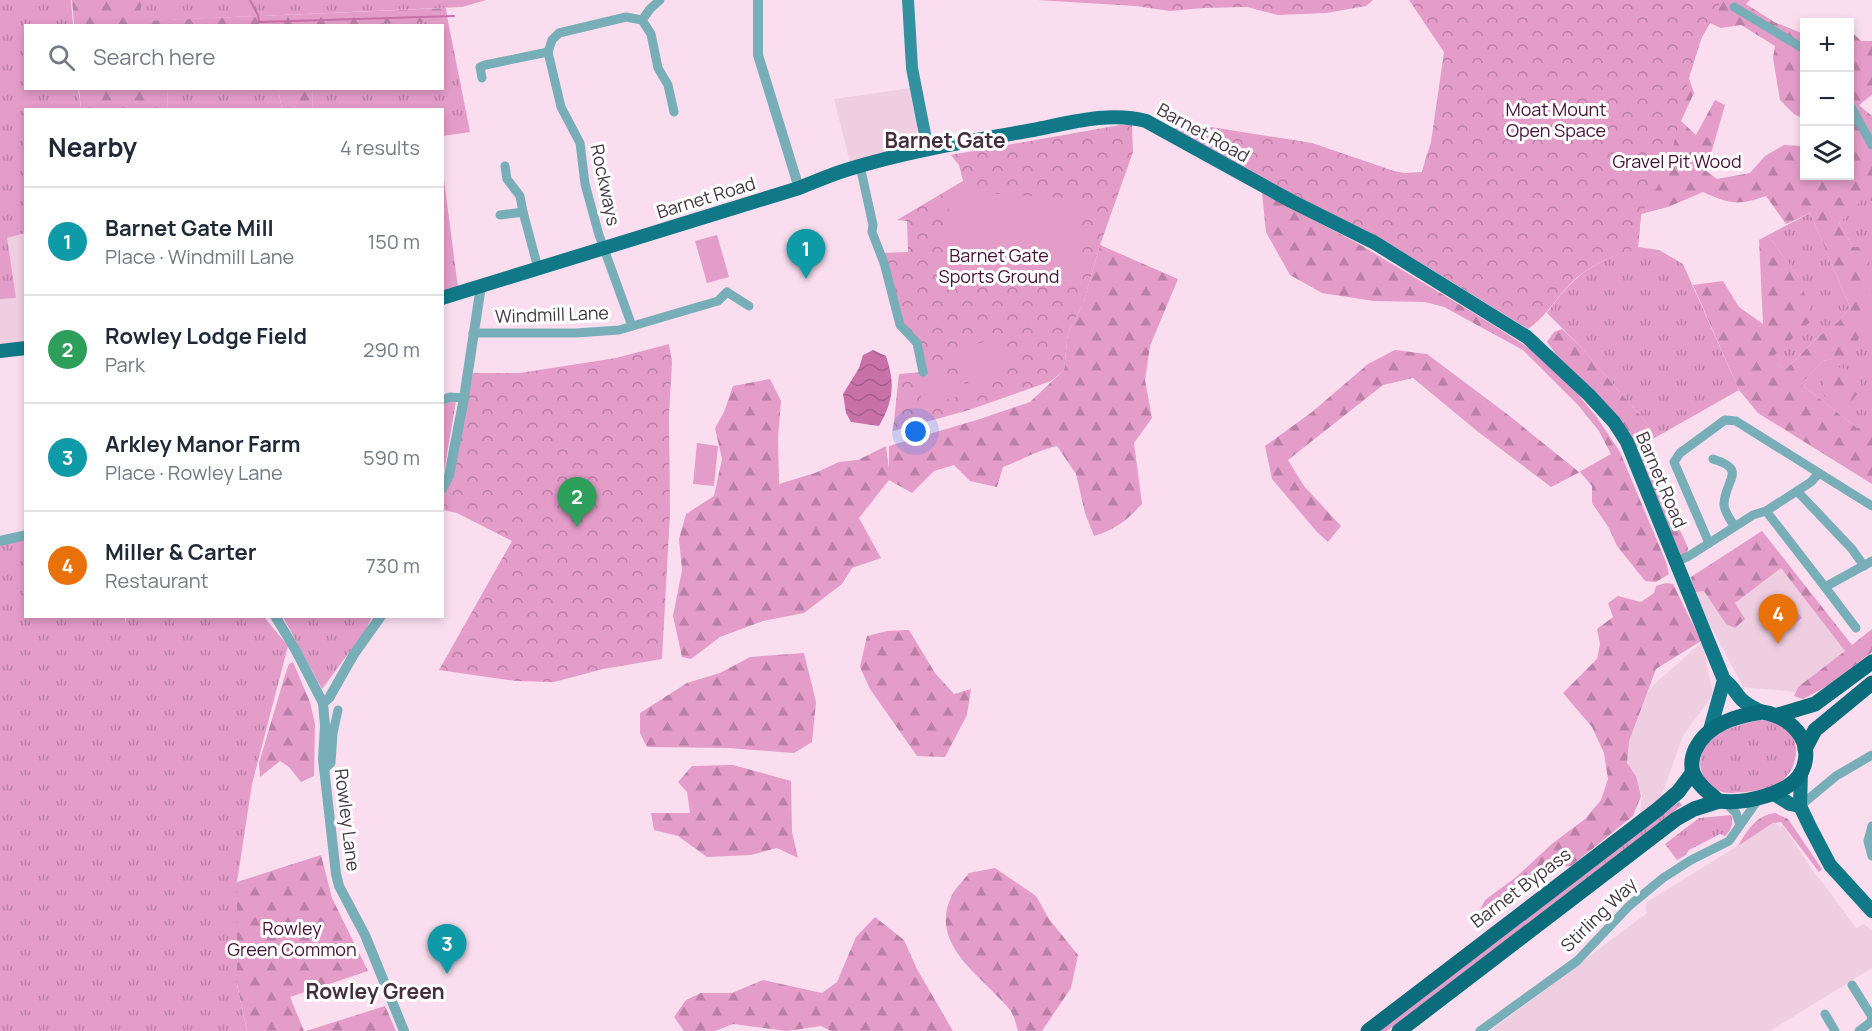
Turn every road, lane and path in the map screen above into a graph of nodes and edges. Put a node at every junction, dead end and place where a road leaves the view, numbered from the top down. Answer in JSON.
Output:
{"nodes":[{"id":1,"x":660,"y":0,"type":"edge"},
{"id":2,"x":758,"y":0,"type":"edge"},
{"id":3,"x":908,"y":0,"type":"edge"},
{"id":4,"x":1734,"y":7,"type":"dead end"},
{"id":5,"x":642,"y":20,"type":"junction"},
{"id":6,"x":1800,"y":47,"type":"edge"},
{"id":7,"x":548,"y":52,"type":"junction"},
{"id":8,"x":482,"y":78,"type":"dead end"},
{"id":9,"x":671,"y":99,"type":"junction"},
{"id":10,"x":660,"y":102,"type":"dead end"},
{"id":11,"x":674,"y":112,"type":"dead end"},
{"id":12,"x":1854,"y":112,"type":"edge"},
{"id":13,"x":1872,"y":145,"type":"edge"},
{"id":14,"x":928,"y":150,"type":"junction"},
{"id":15,"x":505,"y":166,"type":"dead end"},
{"id":16,"x":861,"y":166,"type":"junction"},
{"id":17,"x":799,"y":188,"type":"junction"},
{"id":18,"x":523,"y":212,"type":"junction"},
{"id":19,"x":500,"y":215,"type":"dead end"},
{"id":20,"x":604,"y":249,"type":"junction"},
{"id":21,"x":538,"y":268,"type":"junction"},
{"id":22,"x":481,"y":286,"type":"junction"},
{"id":23,"x":444,"y":297,"type":"edge"},
{"id":24,"x":749,"y":306,"type":"dead end"},
{"id":25,"x":632,"y":326,"type":"junction"},
{"id":26,"x":473,"y":333,"type":"junction"},
{"id":27,"x":24,"y":348,"type":"edge"},
{"id":28,"x":0,"y":351,"type":"edge"},
{"id":29,"x":923,"y":372,"type":"dead end"},
{"id":30,"x":464,"y":398,"type":"junction"},
{"id":31,"x":444,"y":399,"type":"edge"},
{"id":32,"x":1713,"y":459,"type":"dead end"},
{"id":33,"x":1819,"y":473,"type":"junction"},
{"id":34,"x":444,"y":485,"type":"edge"},
{"id":35,"x":1797,"y":491,"type":"junction"},
{"id":36,"x":1872,"y":506,"type":"edge"},
{"id":37,"x":1766,"y":511,"type":"junction"},
{"id":38,"x":1734,"y":526,"type":"junction"},
{"id":39,"x":24,"y":535,"type":"edge"},
{"id":40,"x":0,"y":541,"type":"edge"},
{"id":41,"x":1709,"y":543,"type":"junction"},
{"id":42,"x":1675,"y":562,"type":"junction"},
{"id":43,"x":1868,"y":563,"type":"edge"},
{"id":44,"x":1825,"y":587,"type":"junction"},
{"id":45,"x":276,"y":618,"type":"edge"},
{"id":46,"x":380,"y":618,"type":"edge"},
{"id":47,"x":1856,"y":628,"type":"dead end"},
{"id":48,"x":1872,"y":662,"type":"edge"},
{"id":49,"x":1724,"y":680,"type":"junction"},
{"id":50,"x":1872,"y":684,"type":"edge"},
{"id":51,"x":323,"y":703,"type":"junction"},
{"id":52,"x":338,"y":710,"type":"dead end"},
{"id":53,"x":1762,"y":712,"type":"junction"},
{"id":54,"x":1778,"y":715,"type":"junction"},
{"id":55,"x":1710,"y":730,"type":"junction"},
{"id":56,"x":1805,"y":749,"type":"junction"},
{"id":57,"x":1872,"y":755,"type":"edge"},
{"id":58,"x":324,"y":770,"type":"junction"},
{"id":59,"x":1693,"y":772,"type":"junction"},
{"id":60,"x":1802,"y":772,"type":"junction"},
{"id":61,"x":1767,"y":795,"type":"junction"},
{"id":62,"x":1721,"y":801,"type":"junction"},
{"id":63,"x":1800,"y":806,"type":"junction"},
{"id":64,"x":1740,"y":825,"type":"junction"},
{"id":65,"x":1872,"y":826,"type":"edge"},
{"id":66,"x":1872,"y":856,"type":"edge"},
{"id":67,"x":1872,"y":911,"type":"edge"},
{"id":68,"x":1852,"y":985,"type":"dead end"},
{"id":69,"x":1825,"y":1014,"type":"dead end"},
{"id":70,"x":404,"y":1031,"type":"edge"},
{"id":71,"x":1368,"y":1031,"type":"edge"},
{"id":72,"x":1399,"y":1031,"type":"edge"},
{"id":73,"x":1480,"y":1031,"type":"edge"},
{"id":74,"x":1835,"y":1031,"type":"edge"},
{"id":75,"x":1859,"y":1031,"type":"edge"}],
"edges":[{"from":1,"to":5,"type":"street"},
{"from":2,"to":17,"type":"street"},
{"from":3,"to":14,"type":"main road"},
{"from":4,"to":6,"type":"street"},
{"from":5,"to":7,"type":"street"},
{"from":5,"to":9,"type":"street"},
{"from":7,"to":8,"type":"street"},
{"from":7,"to":20,"type":"street","name":"Rockways"},
{"from":9,"to":10,"type":"street"},
{"from":9,"to":11,"type":"street"},
{"from":12,"to":13,"type":"street"},
{"from":14,"to":16,"type":"main road","name":"Barnet Road"},
{"from":14,"to":42,"type":"main road","name":"Barnet Road"},
{"from":15,"to":18,"type":"street"},
{"from":16,"to":17,"type":"main road","name":"Barnet Road"},
{"from":16,"to":29,"type":"street"},
{"from":17,"to":20,"type":"main road","name":"Barnet Road"},
{"from":18,"to":19,"type":"street"},
{"from":18,"to":21,"type":"street"},
{"from":20,"to":21,"type":"main road","name":"Barnet Road"},
{"from":20,"to":25,"type":"street","name":"Windmill Lane"},
{"from":21,"to":22,"type":"main road","name":"Barnet Road"},
{"from":22,"to":23,"type":"main road","name":"Barnet Road"},
{"from":22,"to":26,"type":"street"},
{"from":24,"to":25,"type":"street","name":"Windmill Lane"},
{"from":25,"to":26,"type":"street","name":"Windmill Lane"},
{"from":26,"to":30,"type":"street"},
{"from":27,"to":28,"type":"main road"},
{"from":30,"to":31,"type":"street"},
{"from":30,"to":34,"type":"street"},
{"from":32,"to":38,"type":"street"},
{"from":33,"to":35,"type":"street"},
{"from":33,"to":36,"type":"street"},
{"from":33,"to":41,"type":"street"},
{"from":35,"to":37,"type":"street"},
{"from":35,"to":43,"type":"street"},
{"from":37,"to":38,"type":"street"},
{"from":37,"to":44,"type":"street"},
{"from":38,"to":41,"type":"street"},
{"from":39,"to":40,"type":"street"},
{"from":41,"to":42,"type":"street"},
{"from":42,"to":49,"type":"main road","name":"Barnet Road"},
{"from":43,"to":44,"type":"street"},
{"from":44,"to":47,"type":"street"},
{"from":45,"to":51,"type":"street"},
{"from":46,"to":51,"type":"street"},
{"from":48,"to":54,"type":"highway"},
{"from":49,"to":53,"type":"main road","name":"Barnet Road"},
{"from":49,"to":55,"type":"main road"},
{"from":50,"to":56,"type":"highway"},
{"from":51,"to":58,"type":"street","name":"Rowley Lane"},
{"from":52,"to":58,"type":"street"},
{"from":53,"to":54,"type":"highway"},
{"from":53,"to":55,"type":"highway"},
{"from":54,"to":56,"type":"highway"},
{"from":55,"to":59,"type":"highway"},
{"from":56,"to":60,"type":"highway"},
{"from":57,"to":63,"type":"street"},
{"from":58,"to":70,"type":"street","name":"Rowley Lane"},
{"from":59,"to":62,"type":"highway"},
{"from":59,"to":71,"type":"highway","name":"Barnet Bypass"},
{"from":60,"to":61,"type":"highway"},
{"from":60,"to":63,"type":"main road"},
{"from":61,"to":62,"type":"highway"},
{"from":61,"to":63,"type":"main road"},
{"from":61,"to":64,"type":"street","name":"Stirling Way"},
{"from":62,"to":64,"type":"street"},
{"from":62,"to":72,"type":"highway"},
{"from":63,"to":67,"type":"main road"},
{"from":64,"to":73,"type":"street","name":"Stirling Way"},
{"from":65,"to":66,"type":"street"},
{"from":68,"to":75,"type":"street"},
{"from":69,"to":74,"type":"street"}]}
